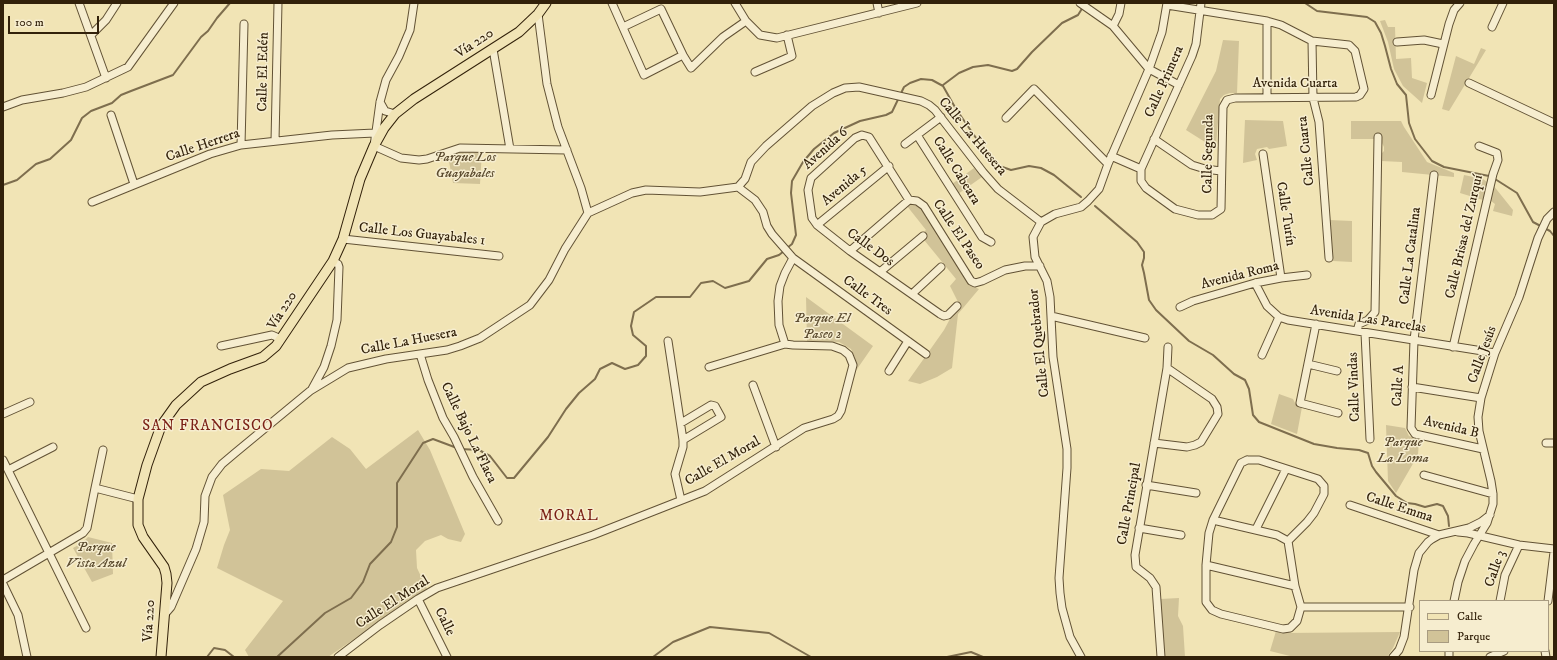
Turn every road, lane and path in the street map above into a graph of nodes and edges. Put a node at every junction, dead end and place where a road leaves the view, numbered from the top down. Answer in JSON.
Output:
{"nodes":[{"id":1,"x":79,"y":3,"type":"edge"},
{"id":2,"x":117,"y":3,"type":"edge"},
{"id":3,"x":174,"y":3,"type":"edge"},
{"id":4,"x":278,"y":3,"type":"edge"},
{"id":5,"x":414,"y":3,"type":"edge"},
{"id":6,"x":546,"y":3,"type":"edge"},
{"id":7,"x":612,"y":3,"type":"edge"},
{"id":8,"x":735,"y":3,"type":"edge"},
{"id":9,"x":877,"y":3,"type":"edge"},
{"id":10,"x":918,"y":3,"type":"edge"},
{"id":11,"x":1081,"y":3,"type":"edge"},
{"id":12,"x":1121,"y":3,"type":"edge"},
{"id":13,"x":1460,"y":3,"type":"edge"},
{"id":14,"x":1504,"y":3,"type":"edge"},
{"id":15,"x":1167,"y":4,"type":"edge"},
{"id":16,"x":1201,"y":6,"type":"edge"},
{"id":17,"x":879,"y":13,"type":"junction"},
{"id":18,"x":538,"y":14,"type":"junction"},
{"id":19,"x":746,"y":21,"type":"junction"},
{"id":20,"x":1267,"y":21,"type":"junction"},
{"id":21,"x":244,"y":24,"type":"dead end"},
{"id":22,"x":1113,"y":26,"type":"junction"},
{"id":23,"x":623,"y":27,"type":"junction"},
{"id":24,"x":1492,"y":27,"type":"dead end"},
{"id":25,"x":92,"y":34,"type":"junction"},
{"id":26,"x":787,"y":34,"type":"junction"},
{"id":27,"x":1312,"y":41,"type":"junction"},
{"id":28,"x":1397,"y":42,"type":"dead end"},
{"id":29,"x":1443,"y":44,"type":"junction"},
{"id":30,"x":493,"y":49,"type":"junction"},
{"id":31,"x":683,"y":55,"type":"junction"},
{"id":32,"x":1149,"y":69,"type":"junction"},
{"id":33,"x":755,"y":72,"type":"dead end"},
{"id":34,"x":106,"y":78,"type":"junction"},
{"id":35,"x":1469,"y":83,"type":"dead end"},
{"id":36,"x":1179,"y":84,"type":"junction"},
{"id":37,"x":1431,"y":95,"type":"dead end"},
{"id":38,"x":1267,"y":97,"type":"junction"},
{"id":39,"x":1313,"y":98,"type":"junction"},
{"id":40,"x":1227,"y":100,"type":"joint"},
{"id":41,"x":380,"y":102,"type":"junction"},
{"id":42,"x":3,"y":107,"type":"edge"},
{"id":43,"x":395,"y":114,"type":"junction"},
{"id":44,"x":111,"y":115,"type":"dead end"},
{"id":45,"x":941,"y":117,"type":"junction"},
{"id":46,"x":1006,"y":118,"type":"dead end"},
{"id":47,"x":1554,"y":123,"type":"edge"},
{"id":48,"x":375,"y":133,"type":"junction"},
{"id":49,"x":862,"y":135,"type":"joint"},
{"id":50,"x":918,"y":135,"type":"junction"},
{"id":51,"x":1378,"y":137,"type":"dead end"},
{"id":52,"x":1154,"y":139,"type":"junction"},
{"id":53,"x":275,"y":141,"type":"junction"},
{"id":54,"x":905,"y":144,"type":"dead end"},
{"id":55,"x":241,"y":145,"type":"junction"},
{"id":56,"x":374,"y":146,"type":"junction"},
{"id":57,"x":1478,"y":146,"type":"dead end"},
{"id":58,"x":510,"y":149,"type":"junction"},
{"id":59,"x":567,"y":150,"type":"junction"},
{"id":60,"x":1263,"y":154,"type":"dead end"},
{"id":61,"x":1111,"y":156,"type":"junction"},
{"id":62,"x":1108,"y":164,"type":"junction"},
{"id":63,"x":888,"y":166,"type":"junction"},
{"id":64,"x":1140,"y":169,"type":"junction"},
{"id":65,"x":1221,"y":171,"type":"junction"},
{"id":66,"x":1434,"y":175,"type":"dead end"},
{"id":67,"x":134,"y":184,"type":"junction"},
{"id":68,"x":738,"y":187,"type":"junction"},
{"id":69,"x":909,"y":200,"type":"junction"},
{"id":70,"x":92,"y":202,"type":"dead end"},
{"id":71,"x":1554,"y":212,"type":"edge"},
{"id":72,"x":588,"y":213,"type":"junction"},
{"id":73,"x":1041,"y":222,"type":"junction"},
{"id":74,"x":817,"y":225,"type":"junction"},
{"id":75,"x":923,"y":236,"type":"dead end"},
{"id":76,"x":343,"y":239,"type":"junction"},
{"id":77,"x":991,"y":242,"type":"dead end"},
{"id":78,"x":850,"y":250,"type":"junction"},
{"id":79,"x":499,"y":256,"type":"dead end"},
{"id":80,"x":793,"y":258,"type":"junction"},
{"id":81,"x":1329,"y":258,"type":"dead end"},
{"id":82,"x":333,"y":261,"type":"junction"},
{"id":83,"x":1040,"y":266,"type":"junction"},
{"id":84,"x":941,"y":267,"type":"dead end"},
{"id":85,"x":880,"y":272,"type":"junction"},
{"id":86,"x":1307,"y":275,"type":"dead end"},
{"id":87,"x":1281,"y":278,"type":"junction"},
{"id":88,"x":1255,"y":283,"type":"junction"},
{"id":89,"x":912,"y":294,"type":"junction"},
{"id":90,"x":957,"y":306,"type":"dead end"},
{"id":91,"x":1180,"y":308,"type":"dead end"},
{"id":92,"x":1052,"y":316,"type":"junction"},
{"id":93,"x":1279,"y":317,"type":"junction"},
{"id":94,"x":1316,"y":324,"type":"junction"},
{"id":95,"x":1357,"y":331,"type":"junction"},
{"id":96,"x":1365,"y":333,"type":"junction"},
{"id":97,"x":1145,"y":338,"type":"dead end"},
{"id":98,"x":281,"y":339,"type":"junction"},
{"id":99,"x":1414,"y":340,"type":"junction"},
{"id":100,"x":668,"y":341,"type":"dead end"},
{"id":101,"x":908,"y":341,"type":"junction"},
{"id":102,"x":785,"y":344,"type":"junction"},
{"id":103,"x":221,"y":346,"type":"dead end"},
{"id":104,"x":1168,"y":347,"type":"dead end"},
{"id":105,"x":1453,"y":347,"type":"junction"},
{"id":106,"x":1494,"y":353,"type":"junction"},
{"id":107,"x":420,"y":354,"type":"junction"},
{"id":108,"x":926,"y":354,"type":"dead end"},
{"id":109,"x":1262,"y":355,"type":"dead end"},
{"id":110,"x":1308,"y":364,"type":"junction"},
{"id":111,"x":709,"y":367,"type":"dead end"},
{"id":112,"x":1167,"y":368,"type":"junction"},
{"id":113,"x":889,"y":371,"type":"dead end"},
{"id":114,"x":1337,"y":371,"type":"dead end"},
{"id":115,"x":752,"y":385,"type":"dead end"},
{"id":116,"x":1412,"y":387,"type":"junction"},
{"id":117,"x":310,"y":391,"type":"junction"},
{"id":118,"x":1481,"y":398,"type":"junction"},
{"id":119,"x":30,"y":402,"type":"dead end"},
{"id":120,"x":1338,"y":413,"type":"dead end"},
{"id":121,"x":3,"y":414,"type":"edge"},
{"id":122,"x":681,"y":423,"type":"junction"},
{"id":123,"x":1413,"y":431,"type":"joint"},
{"id":124,"x":1370,"y":439,"type":"dead end"},
{"id":125,"x":683,"y":440,"type":"junction"},
{"id":126,"x":1154,"y":443,"type":"junction"},
{"id":127,"x":53,"y":447,"type":"dead end"},
{"id":128,"x":776,"y":447,"type":"junction"},
{"id":129,"x":1483,"y":449,"type":"junction"},
{"id":130,"x":103,"y":450,"type":"dead end"},
{"id":131,"x":3,"y":460,"type":"edge"},
{"id":132,"x":1286,"y":469,"type":"junction"},
{"id":133,"x":8,"y":470,"type":"junction"},
{"id":134,"x":1424,"y":475,"type":"dead end"},
{"id":135,"x":1146,"y":485,"type":"junction"},
{"id":136,"x":95,"y":488,"type":"junction"},
{"id":137,"x":1196,"y":493,"type":"dead end"},
{"id":138,"x":1493,"y":494,"type":"junction"},
{"id":139,"x":138,"y":499,"type":"junction"},
{"id":140,"x":682,"y":500,"type":"junction"},
{"id":141,"x":1350,"y":505,"type":"dead end"},
{"id":142,"x":1490,"y":514,"type":"junction"},
{"id":143,"x":1213,"y":520,"type":"junction"},
{"id":144,"x":498,"y":521,"type":"dead end"},
{"id":145,"x":1139,"y":528,"type":"junction"},
{"id":146,"x":1256,"y":529,"type":"junction"},
{"id":147,"x":1452,"y":532,"type":"junction"},
{"id":148,"x":1181,"y":535,"type":"dead end"},
{"id":149,"x":1439,"y":535,"type":"junction"},
{"id":150,"x":1480,"y":536,"type":"junction"},
{"id":151,"x":1288,"y":541,"type":"junction"},
{"id":152,"x":1519,"y":545,"type":"junction"},
{"id":153,"x":1554,"y":551,"type":"edge"},
{"id":154,"x":49,"y":554,"type":"junction"},
{"id":155,"x":1206,"y":565,"type":"junction"},
{"id":156,"x":3,"y":580,"type":"edge"},
{"id":157,"x":3,"y":584,"type":"edge"},
{"id":158,"x":1295,"y":586,"type":"junction"},
{"id":159,"x":418,"y":599,"type":"junction"},
{"id":160,"x":1454,"y":600,"type":"edge"},
{"id":161,"x":1500,"y":600,"type":"edge"},
{"id":162,"x":1548,"y":600,"type":"edge"},
{"id":163,"x":1301,"y":607,"type":"junction"},
{"id":164,"x":1410,"y":607,"type":"junction"},
{"id":165,"x":165,"y":614,"type":"junction"},
{"id":166,"x":86,"y":628,"type":"dead end"},
{"id":167,"x":1500,"y":652,"type":"edge"},
{"id":168,"x":28,"y":657,"type":"edge"},
{"id":169,"x":161,"y":657,"type":"edge"},
{"id":170,"x":338,"y":657,"type":"edge"},
{"id":171,"x":446,"y":657,"type":"edge"},
{"id":172,"x":1081,"y":657,"type":"edge"},
{"id":173,"x":1161,"y":657,"type":"edge"},
{"id":174,"x":1393,"y":657,"type":"edge"},
{"id":175,"x":1490,"y":657,"type":"edge"}],
"edges":[{"from":1,"to":25,"type":"street"},
{"from":2,"to":25,"type":"street"},
{"from":3,"to":34,"type":"street"},
{"from":4,"to":53,"type":"street","name":"Calle El Edén"},
{"from":5,"to":41,"type":"street"},
{"from":6,"to":18,"type":"main road","name":"Vía 220"},
{"from":7,"to":23,"type":"street"},
{"from":8,"to":19,"type":"street"},
{"from":9,"to":17,"type":"street"},
{"from":10,"to":17,"type":"street"},
{"from":11,"to":22,"type":"street"},
{"from":12,"to":22,"type":"street"},
{"from":13,"to":29,"type":"street"},
{"from":14,"to":24,"type":"street"},
{"from":15,"to":16,"type":"street"},
{"from":15,"to":32,"type":"street"},
{"from":16,"to":20,"type":"street"},
{"from":16,"to":36,"type":"street","name":"Calle Primera"},
{"from":17,"to":26,"type":"street"},
{"from":18,"to":30,"type":"main road","name":"Vía 220"},
{"from":18,"to":59,"type":"street"},
{"from":19,"to":26,"type":"street"},
{"from":19,"to":31,"type":"street"},
{"from":20,"to":27,"type":"street"},
{"from":20,"to":38,"type":"street"},
{"from":21,"to":55,"type":"street"},
{"from":22,"to":32,"type":"street"},
{"from":23,"to":31,"type":"street"},
{"from":23,"to":31,"type":"street"},
{"from":25,"to":34,"type":"street"},
{"from":26,"to":33,"type":"street"},
{"from":27,"to":39,"type":"street","name":"Calle Cuarta"},
{"from":27,"to":39,"type":"street","name":"Avenida Cuarta"},
{"from":28,"to":29,"type":"street"},
{"from":29,"to":37,"type":"street"},
{"from":30,"to":43,"type":"main road","name":"Vía 220"},
{"from":30,"to":58,"type":"street"},
{"from":32,"to":36,"type":"street"},
{"from":32,"to":61,"type":"street"},
{"from":34,"to":42,"type":"street"},
{"from":35,"to":47,"type":"street"},
{"from":36,"to":52,"type":"street","name":"Calle Primera"},
{"from":38,"to":39,"type":"street","name":"Avenida Cuarta"},
{"from":38,"to":40,"type":"street","name":"Avenida Cuarta"},
{"from":39,"to":81,"type":"street","name":"Calle Cuarta"},
{"from":40,"to":65,"type":"street","name":"Calle Segunda"},
{"from":41,"to":43,"type":"street"},
{"from":41,"to":48,"type":"street"},
{"from":43,"to":56,"type":"main road","name":"Vía 220"},
{"from":44,"to":67,"type":"street"},
{"from":45,"to":50,"type":"street","name":"Calle Cabeara"},
{"from":45,"to":68,"type":"street","name":"Calle La Huesera"},
{"from":45,"to":73,"type":"street","name":"Calle La Huesera"},
{"from":46,"to":62,"type":"street"},
{"from":48,"to":53,"type":"street","name":"Calle Herrera"},
{"from":48,"to":56,"type":"street"},
{"from":49,"to":63,"type":"street","name":"Calle El Paseo"},
{"from":49,"to":74,"type":"street","name":"Avenida 6"},
{"from":50,"to":54,"type":"street"},
{"from":50,"to":77,"type":"street","name":"Calle Cabeara"},
{"from":51,"to":95,"type":"street"},
{"from":52,"to":64,"type":"street","name":"Calle Primera"},
{"from":52,"to":65,"type":"street"},
{"from":53,"to":55,"type":"street","name":"Calle Herrera"},
{"from":55,"to":67,"type":"street","name":"Calle Herrera"},
{"from":56,"to":58,"type":"street"},
{"from":56,"to":76,"type":"main road","name":"Vía 220"},
{"from":57,"to":105,"type":"street","name":"Calle Brisas del Zurquí"},
{"from":58,"to":59,"type":"street"},
{"from":59,"to":72,"type":"street"},
{"from":60,"to":87,"type":"street","name":"Calle Turín"},
{"from":61,"to":62,"type":"street"},
{"from":61,"to":64,"type":"street"},
{"from":62,"to":73,"type":"street"},
{"from":63,"to":69,"type":"street","name":"Calle El Paseo"},
{"from":63,"to":74,"type":"street","name":"Avenida 5"},
{"from":64,"to":65,"type":"street","name":"Calle Segunda"},
{"from":66,"to":99,"type":"street","name":"Calle La Catalina"},
{"from":67,"to":70,"type":"street","name":"Calle Herrera"},
{"from":68,"to":72,"type":"street"},
{"from":68,"to":80,"type":"street"},
{"from":69,"to":78,"type":"street"},
{"from":69,"to":83,"type":"street","name":"Calle El Paseo"},
{"from":71,"to":106,"type":"street","name":"Calle Jesús"},
{"from":72,"to":107,"type":"street","name":"Calle La Huesera"},
{"from":73,"to":83,"type":"street","name":"Calle El Quebrador"},
{"from":74,"to":78,"type":"street","name":"Calle Dos"},
{"from":75,"to":85,"type":"street"},
{"from":76,"to":79,"type":"street","name":"Calle Los Guayabales 1"},
{"from":76,"to":82,"type":"main road","name":"Vía 220"},
{"from":78,"to":85,"type":"street","name":"Calle Dos"},
{"from":80,"to":101,"type":"street","name":"Calle Tres"},
{"from":80,"to":102,"type":"street"},
{"from":82,"to":98,"type":"main road","name":"Vía 220"},
{"from":82,"to":117,"type":"street"},
{"from":83,"to":92,"type":"street","name":"Calle El Quebrador"},
{"from":84,"to":89,"type":"street"},
{"from":85,"to":89,"type":"street","name":"Calle Dos"},
{"from":86,"to":87,"type":"street","name":"Avenida Roma"},
{"from":87,"to":88,"type":"street","name":"Avenida Roma"},
{"from":88,"to":91,"type":"street","name":"Avenida Roma"},
{"from":88,"to":93,"type":"street"},
{"from":89,"to":90,"type":"street","name":"Calle Dos"},
{"from":92,"to":97,"type":"street"},
{"from":92,"to":172,"type":"street","name":"Calle El Quebrador"},
{"from":93,"to":94,"type":"street","name":"Avenida Las Parcelas"},
{"from":93,"to":109,"type":"street"},
{"from":94,"to":95,"type":"street","name":"Avenida Las Parcelas"},
{"from":94,"to":110,"type":"street"},
{"from":95,"to":96,"type":"street","name":"Avenida Las Parcelas"},
{"from":96,"to":99,"type":"street","name":"Avenida Las Parcelas"},
{"from":96,"to":124,"type":"street","name":"Calle Vindas"},
{"from":98,"to":103,"type":"street"},
{"from":98,"to":139,"type":"main road","name":"Vía 220"},
{"from":99,"to":105,"type":"street","name":"Avenida Las Parcelas"},
{"from":99,"to":116,"type":"street","name":"Calle A"},
{"from":100,"to":122,"type":"street"},
{"from":101,"to":108,"type":"street","name":"Calle Tres"},
{"from":101,"to":113,"type":"street"},
{"from":102,"to":111,"type":"street"},
{"from":102,"to":128,"type":"street","name":"Calle El Moral"},
{"from":104,"to":112,"type":"street","name":"Calle Principal"},
{"from":105,"to":106,"type":"street","name":"Avenida Las Parcelas"},
{"from":106,"to":118,"type":"street","name":"Calle Jesús"},
{"from":107,"to":117,"type":"street","name":"Calle La Huesera"},
{"from":107,"to":144,"type":"street","name":"Calle Bajo La Flaca"},
{"from":110,"to":114,"type":"street"},
{"from":110,"to":120,"type":"street"},
{"from":112,"to":126,"type":"street","name":"Calle Principal"},
{"from":112,"to":126,"type":"street"},
{"from":115,"to":128,"type":"street"},
{"from":116,"to":118,"type":"street"},
{"from":116,"to":123,"type":"street","name":"Calle A"},
{"from":117,"to":165,"type":"street","name":"Calle La Huesera"},
{"from":118,"to":129,"type":"street","name":"Calle Jesús"},
{"from":119,"to":121,"type":"street"},
{"from":122,"to":125,"type":"street"},
{"from":122,"to":125,"type":"street"},
{"from":123,"to":129,"type":"street","name":"Avenida B"},
{"from":125,"to":140,"type":"street"},
{"from":126,"to":135,"type":"street","name":"Calle Principal"},
{"from":127,"to":133,"type":"street"},
{"from":128,"to":140,"type":"street","name":"Calle El Moral"},
{"from":129,"to":138,"type":"street","name":"Calle Jesús"},
{"from":130,"to":136,"type":"street"},
{"from":131,"to":133,"type":"street"},
{"from":132,"to":143,"type":"street"},
{"from":132,"to":146,"type":"street"},
{"from":132,"to":151,"type":"street"},
{"from":133,"to":154,"type":"street"},
{"from":134,"to":138,"type":"street"},
{"from":135,"to":137,"type":"street"},
{"from":135,"to":145,"type":"street","name":"Calle Principal"},
{"from":136,"to":139,"type":"street"},
{"from":136,"to":154,"type":"street"},
{"from":138,"to":142,"type":"street","name":"Calle Jesús"},
{"from":139,"to":165,"type":"main road","name":"Vía 220"},
{"from":140,"to":159,"type":"street","name":"Calle El Moral"},
{"from":141,"to":149,"type":"street","name":"Calle Emma"},
{"from":142,"to":147,"type":"street"},
{"from":142,"to":150,"type":"street","name":"Calle Jesús"},
{"from":143,"to":146,"type":"street"},
{"from":143,"to":155,"type":"street"},
{"from":145,"to":148,"type":"street"},
{"from":145,"to":173,"type":"street","name":"Calle Principal"},
{"from":146,"to":151,"type":"street"},
{"from":147,"to":149,"type":"street"},
{"from":147,"to":150,"type":"street"},
{"from":149,"to":164,"type":"street"},
{"from":150,"to":152,"type":"street"},
{"from":150,"to":160,"type":"street","name":"Calle Jesús"},
{"from":151,"to":158,"type":"street"},
{"from":152,"to":153,"type":"street"},
{"from":152,"to":161,"type":"street","name":"Calle 3"},
{"from":153,"to":162,"type":"street"},
{"from":154,"to":156,"type":"street"},
{"from":154,"to":166,"type":"street"},
{"from":155,"to":158,"type":"street"},
{"from":155,"to":163,"type":"street"},
{"from":157,"to":168,"type":"street"},
{"from":158,"to":163,"type":"street"},
{"from":159,"to":170,"type":"street","name":"Calle El Moral"},
{"from":159,"to":171,"type":"street","name":"Calle"},
{"from":163,"to":164,"type":"street"},
{"from":164,"to":174,"type":"street"},
{"from":165,"to":169,"type":"main road","name":"Vía 220"},
{"from":167,"to":175,"type":"street"}]}
